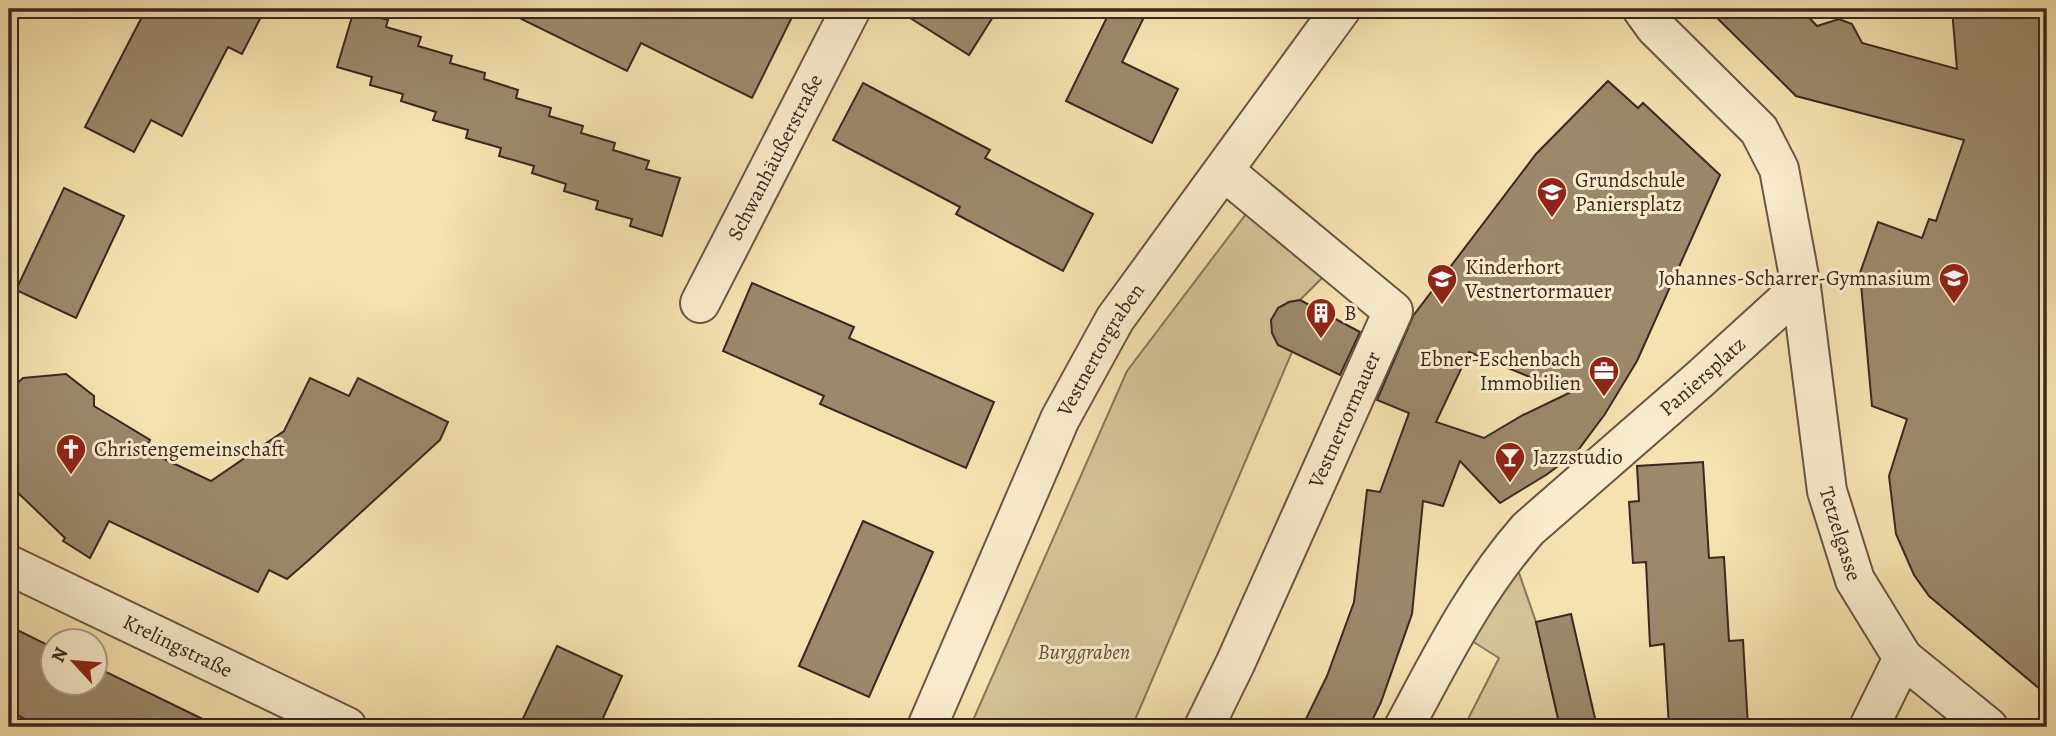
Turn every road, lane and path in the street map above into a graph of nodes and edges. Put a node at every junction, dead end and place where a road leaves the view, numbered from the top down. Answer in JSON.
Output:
{"nodes":[{"id":1,"x":851,"y":9,"type":"edge"},
{"id":2,"x":1341,"y":9,"type":"edge"},
{"id":3,"x":1642,"y":9,"type":"edge"},
{"id":4,"x":1224,"y":171,"type":"junction"},
{"id":5,"x":1801,"y":287,"type":"junction"},
{"id":6,"x":700,"y":303,"type":"dead end"},
{"id":7,"x":9,"y":565,"type":"edge"},
{"id":8,"x":1903,"y":657,"type":"junction"},
{"id":9,"x":347,"y":727,"type":"edge"},
{"id":10,"x":927,"y":727,"type":"edge"},
{"id":11,"x":1204,"y":727,"type":"edge"},
{"id":12,"x":1404,"y":727,"type":"edge"},
{"id":13,"x":1869,"y":727,"type":"edge"},
{"id":14,"x":1988,"y":727,"type":"edge"}],
"edges":[{"from":1,"to":6,"type":"street","name":"Schwanhäußerstraße"},
{"from":2,"to":4,"type":"street","name":"Vestnertorgraben"},
{"from":3,"to":5,"type":"street"},
{"from":4,"to":10,"type":"street","name":"Vestnertorgraben"},
{"from":4,"to":11,"type":"street","name":"Vestnertormauer"},
{"from":5,"to":8,"type":"street","name":"Tetzelgasse"},
{"from":5,"to":12,"type":"street","name":"Paniersplatz"},
{"from":7,"to":9,"type":"street","name":"Krelingstraße"},
{"from":8,"to":13,"type":"street"},
{"from":8,"to":14,"type":"street","name":"Tetzelgasse"}]}
